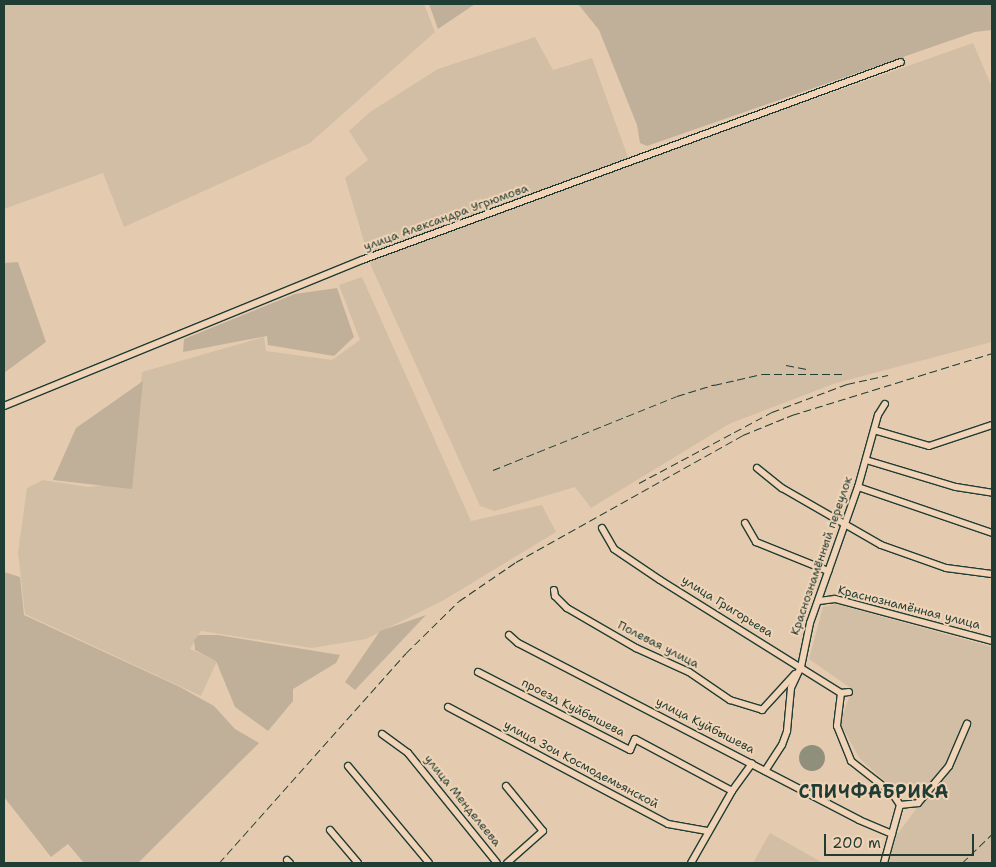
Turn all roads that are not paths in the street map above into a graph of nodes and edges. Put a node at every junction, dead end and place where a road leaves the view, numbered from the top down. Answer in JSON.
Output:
{"nodes":[{"id":1,"x":901,"y":62,"type":"dead end"},
{"id":2,"x":885,"y":404,"type":"dead end"},
{"id":3,"x":4,"y":406,"type":"edge"},
{"id":4,"x":992,"y":425,"type":"edge"},
{"id":5,"x":874,"y":430,"type":"junction"},
{"id":6,"x":866,"y":460,"type":"junction"},
{"id":7,"x":757,"y":468,"type":"dead end"},
{"id":8,"x":858,"y":487,"type":"junction"},
{"id":9,"x":992,"y":493,"type":"edge"},
{"id":10,"x":745,"y":522,"type":"dead end"},
{"id":11,"x":845,"y":524,"type":"junction"},
{"id":12,"x":602,"y":528,"type":"dead end"},
{"id":13,"x":992,"y":533,"type":"edge"},
{"id":14,"x":828,"y":571,"type":"junction"},
{"id":15,"x":992,"y":574,"type":"edge"},
{"id":16,"x":554,"y":590,"type":"dead end"},
{"id":17,"x":819,"y":601,"type":"junction"},
{"id":18,"x":509,"y":635,"type":"dead end"},
{"id":19,"x":992,"y":642,"type":"edge"},
{"id":20,"x":801,"y":667,"type":"junction"},
{"id":21,"x":478,"y":672,"type":"dead end"},
{"id":22,"x":849,"y":692,"type":"dead end"},
{"id":23,"x":841,"y":693,"type":"junction"},
{"id":24,"x":448,"y":706,"type":"dead end"},
{"id":25,"x":967,"y":724,"type":"dead end"},
{"id":26,"x":382,"y":734,"type":"dead end"},
{"id":27,"x":752,"y":763,"type":"junction"},
{"id":28,"x":350,"y":769,"type":"dead end"},
{"id":29,"x":765,"y":771,"type":"junction"},
{"id":30,"x":506,"y":786,"type":"dead end"},
{"id":31,"x":732,"y":791,"type":"junction"},
{"id":32,"x":900,"y":804,"type":"junction"},
{"id":33,"x":330,"y":830,"type":"dead end"},
{"id":34,"x":708,"y":831,"type":"junction"},
{"id":35,"x":892,"y":834,"type":"junction"},
{"id":36,"x":358,"y":863,"type":"edge"},
{"id":37,"x":429,"y":863,"type":"edge"},
{"id":38,"x":498,"y":863,"type":"edge"},
{"id":39,"x":507,"y":863,"type":"edge"},
{"id":40,"x":691,"y":863,"type":"edge"},
{"id":41,"x":884,"y":863,"type":"edge"}],
"edges":[{"from":1,"to":3,"type":"street","name":"улица Александра Угрюмова"},
{"from":2,"to":5,"type":"street","name":"Краснознамённый переулок"},
{"from":4,"to":5,"type":"street"},
{"from":5,"to":6,"type":"street","name":"Краснознамённый переулок"},
{"from":6,"to":8,"type":"street","name":"Краснознамённый переулок"},
{"from":6,"to":9,"type":"street"},
{"from":7,"to":11,"type":"street"},
{"from":8,"to":11,"type":"street","name":"Краснознамённый переулок"},
{"from":8,"to":13,"type":"street"},
{"from":10,"to":14,"type":"street"},
{"from":11,"to":14,"type":"street","name":"Краснознамённый переулок"},
{"from":11,"to":15,"type":"street"},
{"from":12,"to":20,"type":"street","name":"улица Григорьева"},
{"from":14,"to":17,"type":"street","name":"Краснознамённый переулок"},
{"from":16,"to":20,"type":"street","name":"Полевая улица"},
{"from":17,"to":19,"type":"street","name":"Краснознамённая улица"},
{"from":17,"to":20,"type":"street","name":"Краснознамённый переулок"},
{"from":18,"to":27,"type":"street","name":"улица Куйбышева"},
{"from":20,"to":23,"type":"street","name":"улица Григорьева"},
{"from":20,"to":29,"type":"street","name":"Краснознамённый переулок"},
{"from":21,"to":31,"type":"street","name":"проезд Куйбышева"},
{"from":22,"to":23,"type":"street"},
{"from":23,"to":32,"type":"street"},
{"from":24,"to":34,"type":"street","name":"улица Зои Космодемьянской"},
{"from":25,"to":32,"type":"street"},
{"from":26,"to":38,"type":"street","name":"улица Менделеева"},
{"from":27,"to":29,"type":"street","name":"улица Куйбышева"},
{"from":27,"to":31,"type":"street"},
{"from":28,"to":37,"type":"street"},
{"from":29,"to":35,"type":"street","name":"улица Куйбышева"},
{"from":30,"to":39,"type":"street"},
{"from":31,"to":34,"type":"street"},
{"from":32,"to":35,"type":"street"},
{"from":33,"to":36,"type":"street"},
{"from":34,"to":40,"type":"street"},
{"from":35,"to":41,"type":"street"}]}
